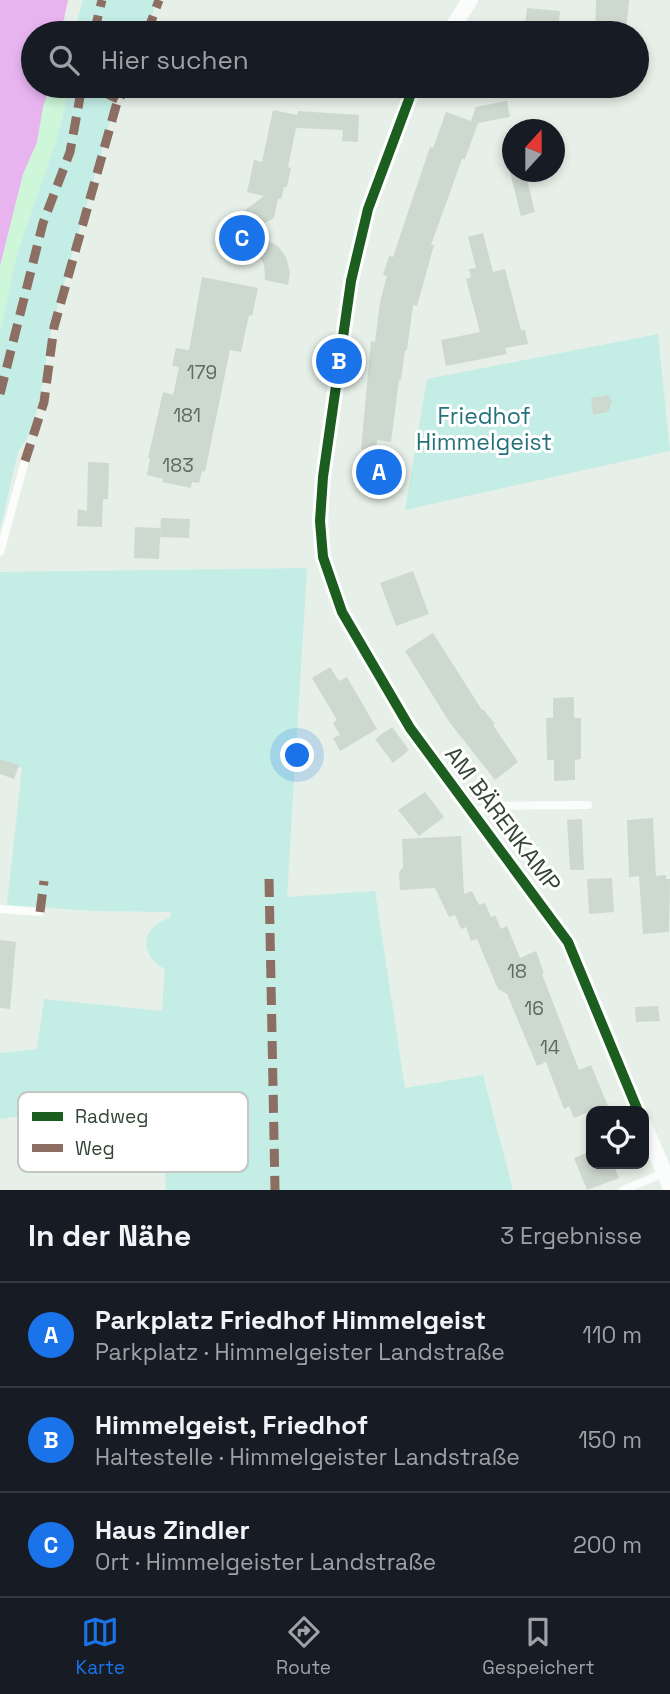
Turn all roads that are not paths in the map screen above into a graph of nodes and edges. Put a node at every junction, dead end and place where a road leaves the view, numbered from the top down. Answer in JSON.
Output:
{"nodes":[{"id":1,"x":470,"y":0,"type":"edge"},
{"id":2,"x":457,"y":21,"type":"edge"},
{"id":3,"x":410,"y":98,"type":"edge"},
{"id":4,"x":25,"y":461,"type":"dead end"},
{"id":5,"x":0,"y":552,"type":"edge"},
{"id":6,"x":588,"y":805,"type":"dead end"},
{"id":7,"x":474,"y":815,"type":"junction"},
{"id":8,"x":0,"y":909,"type":"edge"},
{"id":9,"x":40,"y":912,"type":"dead end"},
{"id":10,"x":636,"y":1106,"type":"edge"},
{"id":11,"x":649,"y":1137,"type":"edge"},
{"id":12,"x":667,"y":1179,"type":"edge"},
{"id":13,"x":623,"y":1190,"type":"edge"}],
"edges":[{"from":1,"to":2,"type":"street"},
{"from":3,"to":7,"type":"street","name":"AM BÄRENKAMP"},
{"from":4,"to":5,"type":"lane"},
{"from":6,"to":7,"type":"lane"},
{"from":7,"to":10,"type":"street","name":"AM BÄRENKAMP"},
{"from":8,"to":9,"type":"lane"},
{"from":11,"to":12,"type":"street"},
{"from":12,"to":13,"type":"lane"}]}
